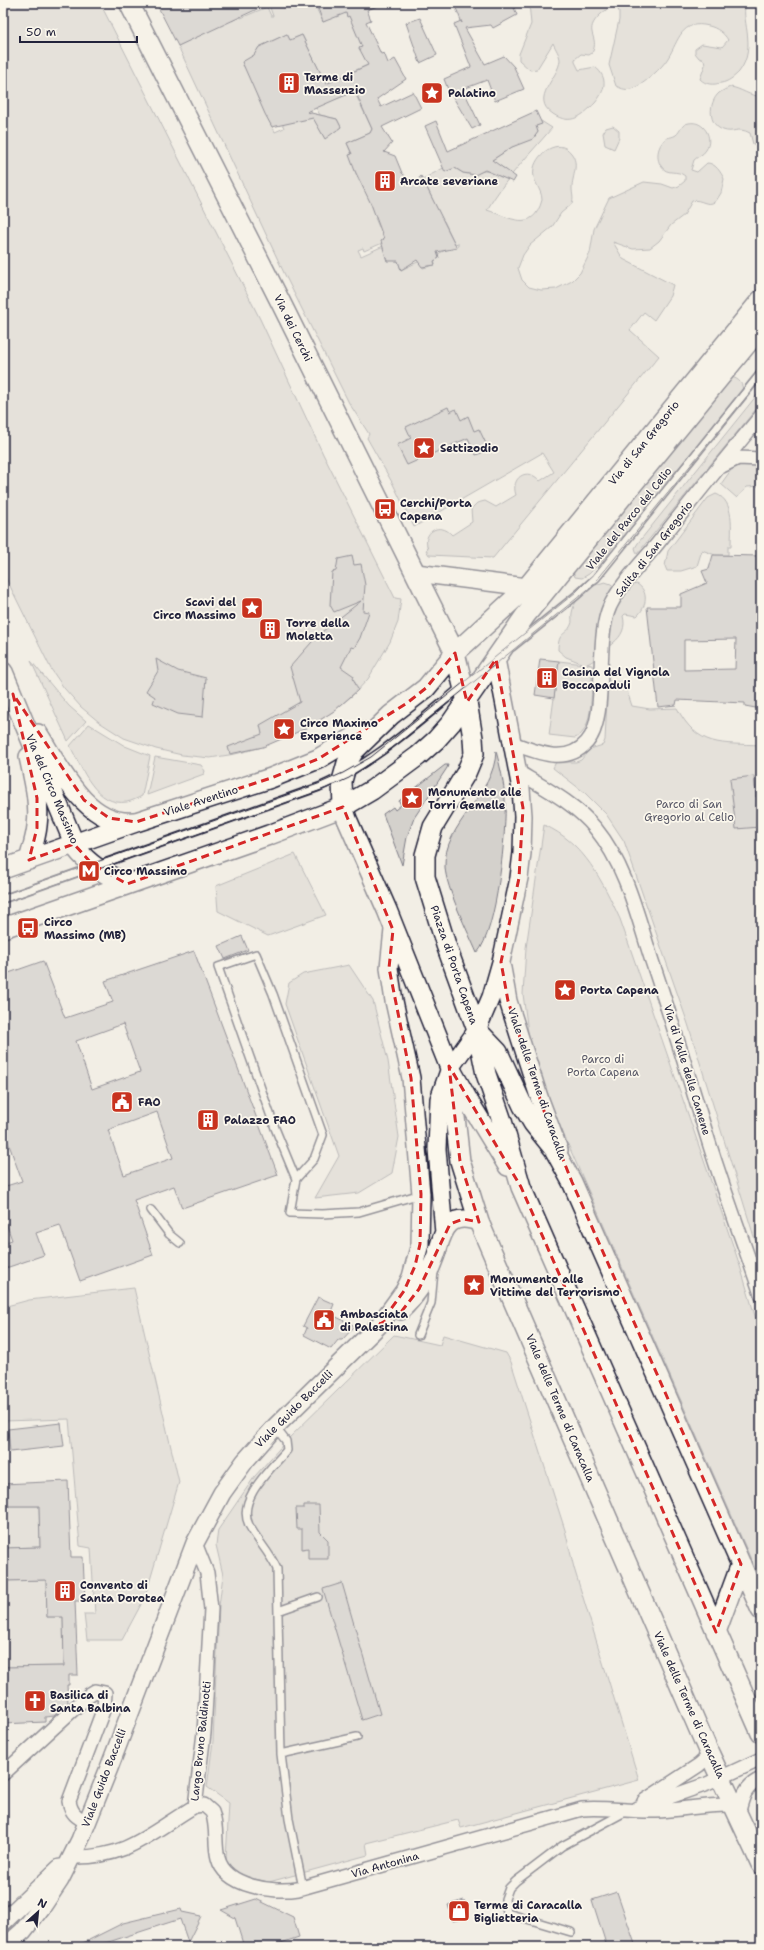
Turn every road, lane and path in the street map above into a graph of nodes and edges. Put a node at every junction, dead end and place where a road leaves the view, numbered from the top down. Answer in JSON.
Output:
{"nodes":[{"id":1,"x":129,"y":3,"type":"edge"},
{"id":2,"x":761,"y":300,"type":"edge"},
{"id":3,"x":761,"y":327,"type":"edge"},
{"id":4,"x":761,"y":374,"type":"edge"},
{"id":5,"x":761,"y":416,"type":"edge"},
{"id":6,"x":761,"y":459,"type":"edge"},
{"id":7,"x":716,"y":470,"type":"junction"},
{"id":8,"x":416,"y":573,"type":"junction"},
{"id":9,"x":534,"y":592,"type":"junction"},
{"id":10,"x":455,"y":654,"type":"junction"},
{"id":11,"x":496,"y":659,"type":"junction"},
{"id":12,"x":3,"y":672,"type":"edge"},
{"id":13,"x":13,"y":694,"type":"junction"},
{"id":14,"x":465,"y":694,"type":"junction"},
{"id":15,"x":391,"y":715,"type":"junction"},
{"id":16,"x":512,"y":743,"type":"junction"},
{"id":17,"x":518,"y":772,"type":"junction"},
{"id":18,"x":342,"y":777,"type":"junction"},
{"id":19,"x":343,"y":807,"type":"junction"},
{"id":20,"x":136,"y":822,"type":"junction"},
{"id":21,"x":74,"y":844,"type":"junction"},
{"id":22,"x":29,"y":860,"type":"junction"},
{"id":23,"x":94,"y":866,"type":"junction"},
{"id":24,"x":3,"y":869,"type":"edge"},
{"id":25,"x":127,"y":884,"type":"junction"},
{"id":26,"x":3,"y":899,"type":"edge"},
{"id":27,"x":3,"y":928,"type":"edge"},
{"id":28,"x":394,"y":930,"type":"junction"},
{"id":29,"x":501,"y":962,"type":"junction"},
{"id":30,"x":477,"y":1030,"type":"junction"},
{"id":31,"x":450,"y":1068,"type":"junction"},
{"id":32,"x":296,"y":1178,"type":"junction"},
{"id":33,"x":572,"y":1182,"type":"junction"},
{"id":34,"x":522,"y":1187,"type":"junction"},
{"id":35,"x":421,"y":1194,"type":"junction"},
{"id":36,"x":151,"y":1210,"type":"dead end"},
{"id":37,"x":479,"y":1222,"type":"junction"},
{"id":38,"x":444,"y":1233,"type":"junction"},
{"id":39,"x":180,"y":1243,"type":"dead end"},
{"id":40,"x":434,"y":1261,"type":"junction"},
{"id":41,"x":761,"y":1294,"type":"edge"},
{"id":42,"x":380,"y":1324,"type":"junction"},
{"id":43,"x":418,"y":1335,"type":"dead end"},
{"id":44,"x":274,"y":1427,"type":"junction"},
{"id":45,"x":195,"y":1543,"type":"junction"},
{"id":46,"x":741,"y":1564,"type":"junction"},
{"id":47,"x":318,"y":1597,"type":"dead end"},
{"id":48,"x":761,"y":1610,"type":"edge"},
{"id":49,"x":278,"y":1611,"type":"junction"},
{"id":50,"x":716,"y":1632,"type":"junction"},
{"id":51,"x":761,"y":1733,"type":"edge"},
{"id":52,"x":357,"y":1737,"type":"dead end"},
{"id":53,"x":281,"y":1754,"type":"junction"},
{"id":54,"x":710,"y":1755,"type":"junction"},
{"id":55,"x":761,"y":1759,"type":"edge"},
{"id":56,"x":3,"y":1774,"type":"edge"},
{"id":57,"x":720,"y":1777,"type":"junction"},
{"id":58,"x":761,"y":1779,"type":"edge"},
{"id":59,"x":195,"y":1806,"type":"junction"},
{"id":60,"x":735,"y":1810,"type":"junction"},
{"id":61,"x":628,"y":1811,"type":"junction"},
{"id":62,"x":88,"y":1823,"type":"junction"},
{"id":63,"x":71,"y":1857,"type":"junction"},
{"id":64,"x":761,"y":1864,"type":"edge"},
{"id":65,"x":303,"y":1888,"type":"junction"},
{"id":66,"x":3,"y":1922,"type":"edge"},
{"id":67,"x":571,"y":1932,"type":"dead end"},
{"id":68,"x":5,"y":1947,"type":"edge"}],
"edges":[{"from":1,"to":8,"type":"main road","name":"Via dei Cerchi"},
{"from":2,"to":9,"type":"main road","name":"Via di San Gregorio"},
{"from":3,"to":9,"type":"main road","name":"Via di San Gregorio"},
{"from":4,"to":11,"type":"lane","name":"Viale del Parco del Celio"},
{"from":5,"to":7,"type":"street","name":"Salita di San Gregorio"},
{"from":6,"to":7,"type":"street"},
{"from":7,"to":16,"type":"street","name":"Salita di San Gregorio"},
{"from":8,"to":9,"type":"street"},
{"from":8,"to":10,"type":"main road","name":"Via dei Cerchi"},
{"from":9,"to":10,"type":"main road"},
{"from":9,"to":11,"type":"main road"},
{"from":10,"to":14,"type":"main road","name":"Piazza di Porta Capena"},
{"from":10,"to":15,"type":"main road"},
{"from":11,"to":14,"type":"main road"},
{"from":11,"to":16,"type":"street","name":"Piazza di Porta Capena"},
{"from":12,"to":13,"type":"main road","name":"Via del Circo Massimo"},
{"from":13,"to":20,"type":"main road","name":"Via del Circo Massimo"},
{"from":13,"to":21,"type":"main road","name":"Via del Circo Massimo"},
{"from":13,"to":22,"type":"main road","name":"Via del Circo Massimo"},
{"from":14,"to":18,"type":"lane"},
{"from":14,"to":19,"type":"main road"},
{"from":14,"to":30,"type":"main road","name":"Piazza di Porta Capena"},
{"from":15,"to":18,"type":"main road"},
{"from":15,"to":20,"type":"main road","name":"Viale Aventino"},
{"from":16,"to":17,"type":"street","name":"Piazza di Porta Capena"},
{"from":17,"to":29,"type":"street","name":"Piazza di Porta Capena"},
{"from":17,"to":41,"type":"street","name":"Via di Valle delle Camene"},
{"from":18,"to":19,"type":"main road"},
{"from":18,"to":23,"type":"lane"},
{"from":19,"to":25,"type":"main road"},
{"from":19,"to":28,"type":"main road"},
{"from":20,"to":21,"type":"main road","name":"Viale Aventino"},
{"from":21,"to":22,"type":"main road","name":"Viale Aventino"},
{"from":21,"to":23,"type":"main road","name":"Via del Circo Massimo"},
{"from":22,"to":24,"type":"main road","name":"Viale Aventino"},
{"from":23,"to":25,"type":"main road","name":"Via del Circo Massimo"},
{"from":23,"to":26,"type":"lane"},
{"from":25,"to":27,"type":"main road"},
{"from":28,"to":31,"type":"main road"},
{"from":28,"to":35,"type":"street"},
{"from":29,"to":30,"type":"street","name":"Piazza di Porta Capena"},
{"from":29,"to":33,"type":"street","name":"Viale delle Terme di Caracalla"},
{"from":30,"to":31,"type":"street"},
{"from":30,"to":33,"type":"main road","name":"Viale delle Terme di Caracalla"},
{"from":30,"to":34,"type":"main road"},
{"from":31,"to":34,"type":"main road"},
{"from":31,"to":37,"type":"main road","name":"Viale delle Terme di Caracalla"},
{"from":31,"to":38,"type":"street"},
{"from":32,"to":32,"type":"lane"},
{"from":32,"to":35,"type":"lane"},
{"from":33,"to":46,"type":"main road","name":"Viale delle Terme di Caracalla"},
{"from":34,"to":50,"type":"main road"},
{"from":35,"to":42,"type":"street"},
{"from":36,"to":39,"type":"lane"},
{"from":37,"to":38,"type":"street"},
{"from":37,"to":54,"type":"main road","name":"Viale delle Terme di Caracalla"},
{"from":38,"to":40,"type":"street"},
{"from":40,"to":42,"type":"street"},
{"from":40,"to":43,"type":"lane"},
{"from":42,"to":44,"type":"street","name":"Viale Guido Baccelli"},
{"from":44,"to":45,"type":"street","name":"Viale Guido Baccelli"},
{"from":44,"to":49,"type":"lane"},
{"from":45,"to":59,"type":"street","name":"Largo Bruno Baldinotti"},
{"from":45,"to":62,"type":"street","name":"Viale Guido Baccelli"},
{"from":46,"to":48,"type":"main road","name":"Viale delle Terme di Caracalla"},
{"from":46,"to":50,"type":"main road"},
{"from":47,"to":49,"type":"lane"},
{"from":49,"to":53,"type":"lane"},
{"from":50,"to":51,"type":"main road"},
{"from":52,"to":53,"type":"lane"},
{"from":53,"to":65,"type":"lane"},
{"from":54,"to":57,"type":"main road","name":"Viale delle Terme di Caracalla"},
{"from":54,"to":61,"type":"street"},
{"from":55,"to":57,"type":"street"},
{"from":56,"to":62,"type":"street"},
{"from":57,"to":60,"type":"main road","name":"Viale delle Terme di Caracalla"},
{"from":57,"to":61,"type":"street"},
{"from":58,"to":60,"type":"street"},
{"from":59,"to":63,"type":"street","name":"Largo Bruno Baldinotti"},
{"from":59,"to":65,"type":"street","name":"Via Antonina"},
{"from":60,"to":61,"type":"street","name":"Via Antonina"},
{"from":60,"to":64,"type":"main road","name":"Viale delle Terme di Caracalla"},
{"from":61,"to":65,"type":"street","name":"Via Antonina"},
{"from":61,"to":67,"type":"lane"},
{"from":62,"to":63,"type":"street","name":"Viale Guido Baccelli"},
{"from":63,"to":66,"type":"street","name":"Viale Guido Baccelli"},
{"from":63,"to":68,"type":"street","name":"Viale Guido Baccelli"}]}
